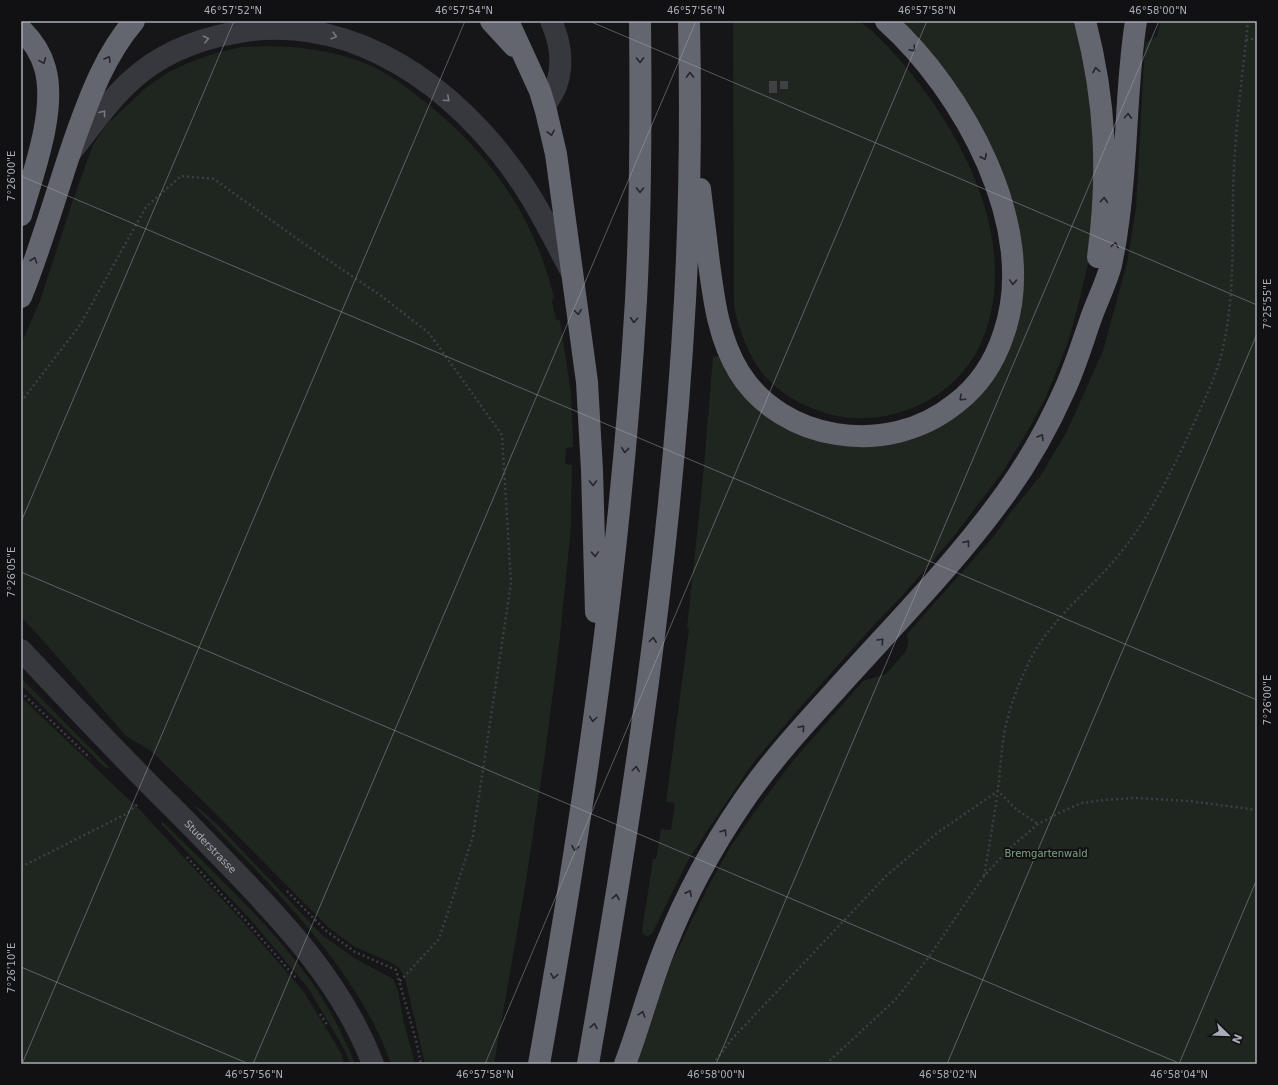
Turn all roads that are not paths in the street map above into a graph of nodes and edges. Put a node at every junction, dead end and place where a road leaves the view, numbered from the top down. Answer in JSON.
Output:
{"nodes":[{"id":1,"x":134,"y":21,"type":"edge"},
{"id":2,"x":491,"y":21,"type":"edge"},
{"id":3,"x":508,"y":21,"type":"edge"},
{"id":4,"x":551,"y":21,"type":"edge"},
{"id":5,"x":640,"y":21,"type":"edge"},
{"id":6,"x":690,"y":21,"type":"edge"},
{"id":7,"x":886,"y":21,"type":"edge"},
{"id":8,"x":1085,"y":21,"type":"edge"},
{"id":9,"x":1136,"y":21,"type":"edge"},
{"id":10,"x":21,"y":29,"type":"edge"},
{"id":11,"x":525,"y":57,"type":"junction"},
{"id":12,"x":545,"y":105,"type":"junction"},
{"id":13,"x":690,"y":114,"type":"junction"},
{"id":14,"x":70,"y":154,"type":"junction"},
{"id":15,"x":21,"y":215,"type":"edge"},
{"id":16,"x":572,"y":273,"type":"junction"},
{"id":17,"x":21,"y":297,"type":"edge"},
{"id":18,"x":1090,"y":322,"type":"junction"},
{"id":19,"x":21,"y":650,"type":"edge"},
{"id":20,"x":599,"y":681,"type":"junction"},
{"id":21,"x":373,"y":1064,"type":"edge"},
{"id":22,"x":539,"y":1064,"type":"edge"},
{"id":23,"x":588,"y":1064,"type":"edge"},
{"id":24,"x":625,"y":1064,"type":"edge"}],
"edges":[{"from":14,"to":1,"type":"highway","one_way":true},
{"from":2,"to":11,"type":"highway"},
{"from":3,"to":11,"type":"highway"},
{"from":4,"to":12,"type":"street"},
{"from":5,"to":20,"type":"highway","one_way":true},
{"from":13,"to":6,"type":"highway","one_way":true},
{"from":7,"to":13,"type":"highway","one_way":true},
{"from":18,"to":8,"type":"highway","one_way":true},
{"from":18,"to":9,"type":"highway","one_way":true},
{"from":10,"to":15,"type":"highway","one_way":true},
{"from":11,"to":12,"type":"highway"},
{"from":12,"to":16,"type":"highway","one_way":true},
{"from":23,"to":13,"type":"highway","one_way":true},
{"from":14,"to":16,"type":"street","one_way":true},
{"from":17,"to":14,"type":"highway","one_way":true},
{"from":16,"to":20,"type":"highway","one_way":true},
{"from":24,"to":18,"type":"highway","one_way":true},
{"from":19,"to":21,"type":"street","name":"Studerstrasse"},
{"from":20,"to":22,"type":"highway","one_way":true}]}
